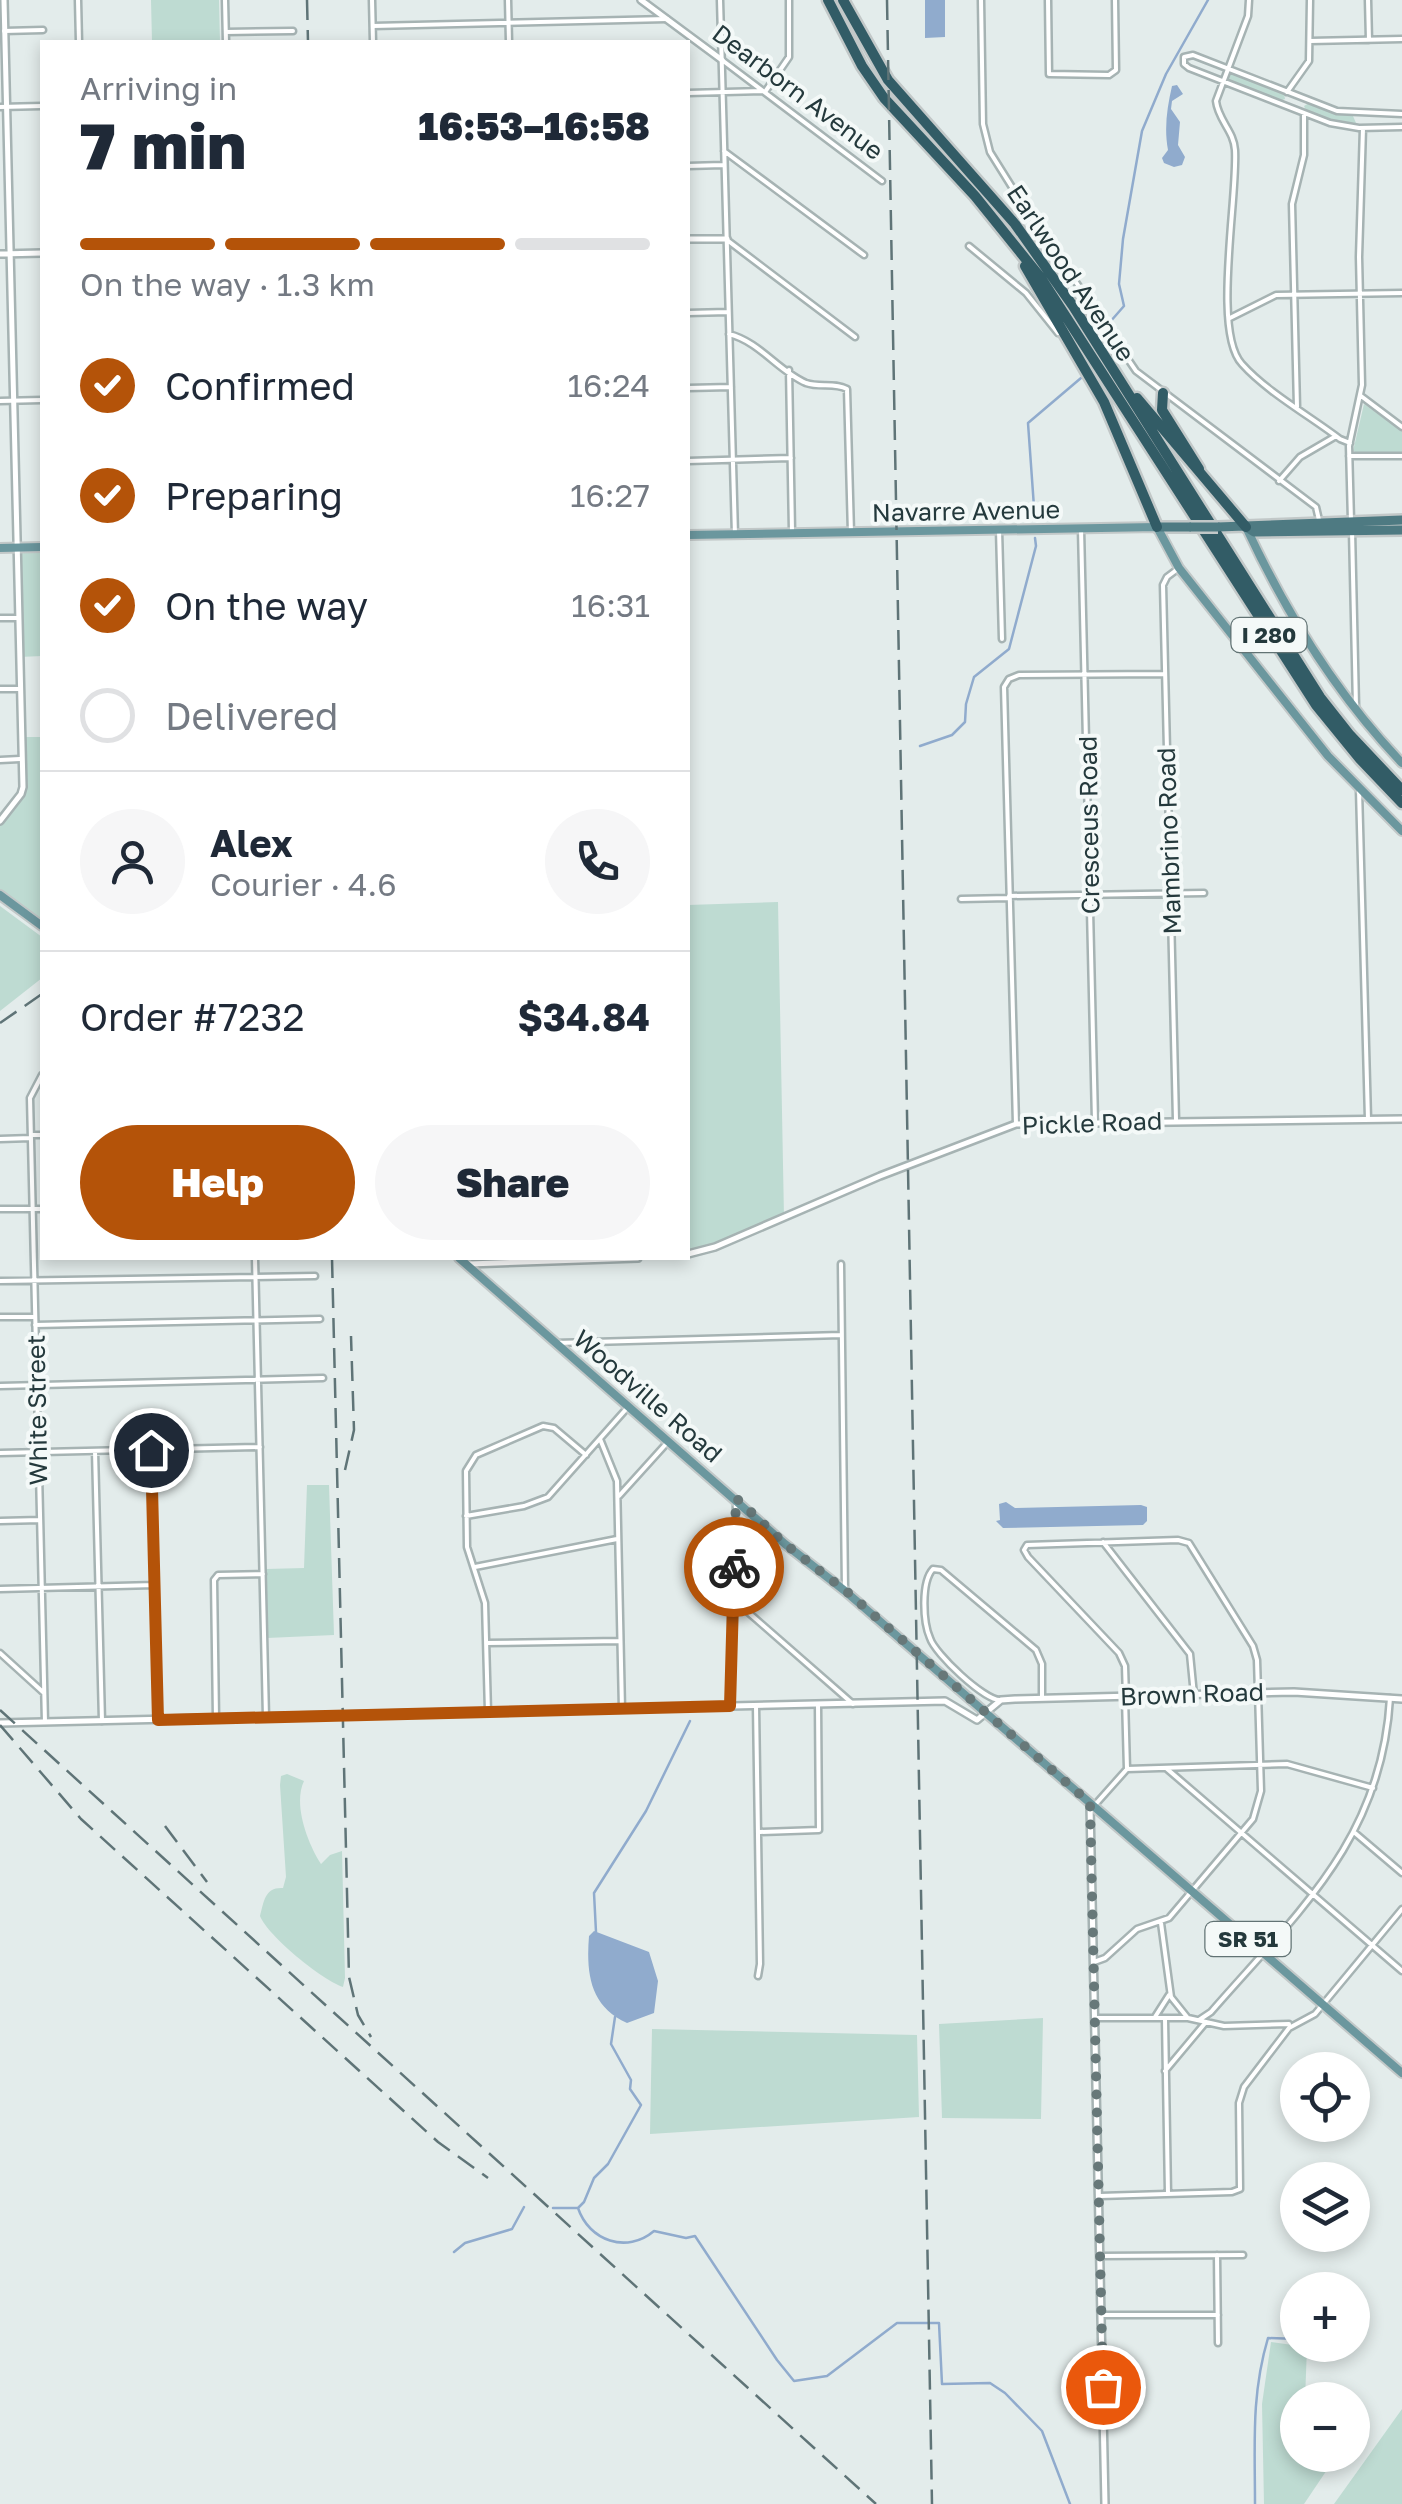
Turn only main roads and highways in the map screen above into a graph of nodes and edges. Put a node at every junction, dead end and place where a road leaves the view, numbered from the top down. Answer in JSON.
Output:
{"nodes":[{"id":1,"x":828,"y":0,"type":"edge"},
{"id":2,"x":844,"y":0,"type":"edge"},
{"id":3,"x":975,"y":196,"type":"junction"},
{"id":4,"x":1094,"y":341,"type":"junction"},
{"id":5,"x":1164,"y":394,"type":"road end"},
{"id":6,"x":1202,"y":474,"type":"junction"},
{"id":7,"x":1402,"y":520,"type":"edge"},
{"id":8,"x":1333,"y":521,"type":"junction"},
{"id":9,"x":1351,"y":524,"type":"junction"},
{"id":10,"x":1246,"y":527,"type":"junction"},
{"id":11,"x":1319,"y":527,"type":"junction"},
{"id":12,"x":1157,"y":528,"type":"junction"},
{"id":13,"x":1402,"y":530,"type":"edge"},
{"id":14,"x":1279,"y":532,"type":"junction"},
{"id":15,"x":690,"y":535,"type":"edge"},
{"id":16,"x":40,"y":547,"type":"edge"},
{"id":17,"x":0,"y":548,"type":"edge"},
{"id":18,"x":1402,"y":762,"type":"edge"},
{"id":19,"x":1402,"y":790,"type":"edge"},
{"id":20,"x":1402,"y":803,"type":"edge"},
{"id":21,"x":1402,"y":831,"type":"edge"},
{"id":22,"x":0,"y":895,"type":"edge"},
{"id":23,"x":40,"y":925,"type":"edge"},
{"id":24,"x":462,"y":1261,"type":"edge"},
{"id":25,"x":1402,"y":2073,"type":"edge"}],
"edges":[{"from":1,"to":3,"type":"highway","number":"I 280"},
{"from":2,"to":4,"type":"highway","number":"I 280"},
{"from":3,"to":12,"type":"highway"},
{"from":3,"to":20,"type":"highway","number":"I 280"},
{"from":4,"to":6,"type":"highway"},
{"from":4,"to":19,"type":"highway","number":"I 280"},
{"from":5,"to":6,"type":"highway"},
{"from":6,"to":10,"type":"highway"},
{"from":7,"to":9,"type":"highway","name":"Navarre Avenue"},
{"from":8,"to":9,"type":"highway","name":"Navarre Avenue"},
{"from":8,"to":11,"type":"highway","name":"Navarre Avenue"},
{"from":8,"to":14,"type":"highway"},
{"from":9,"to":11,"type":"highway","name":"Navarre Avenue"},
{"from":9,"to":13,"type":"highway","name":"Navarre Avenue"},
{"from":10,"to":11,"type":"highway","name":"Navarre Avenue"},
{"from":10,"to":12,"type":"highway","name":"Navarre Avenue","bridge":true},
{"from":10,"to":14,"type":"highway","name":"Navarre Avenue"},
{"from":10,"to":18,"type":"main road"},
{"from":11,"to":14,"type":"highway","name":"Navarre Avenue"},
{"from":12,"to":15,"type":"main road","name":"Navarre Avenue"},
{"from":12,"to":21,"type":"main road"},
{"from":16,"to":17,"type":"main road"},
{"from":22,"to":23,"type":"main road"},
{"from":24,"to":25,"type":"main road","name":"Woodville Road","number":"SR 51"}]}
